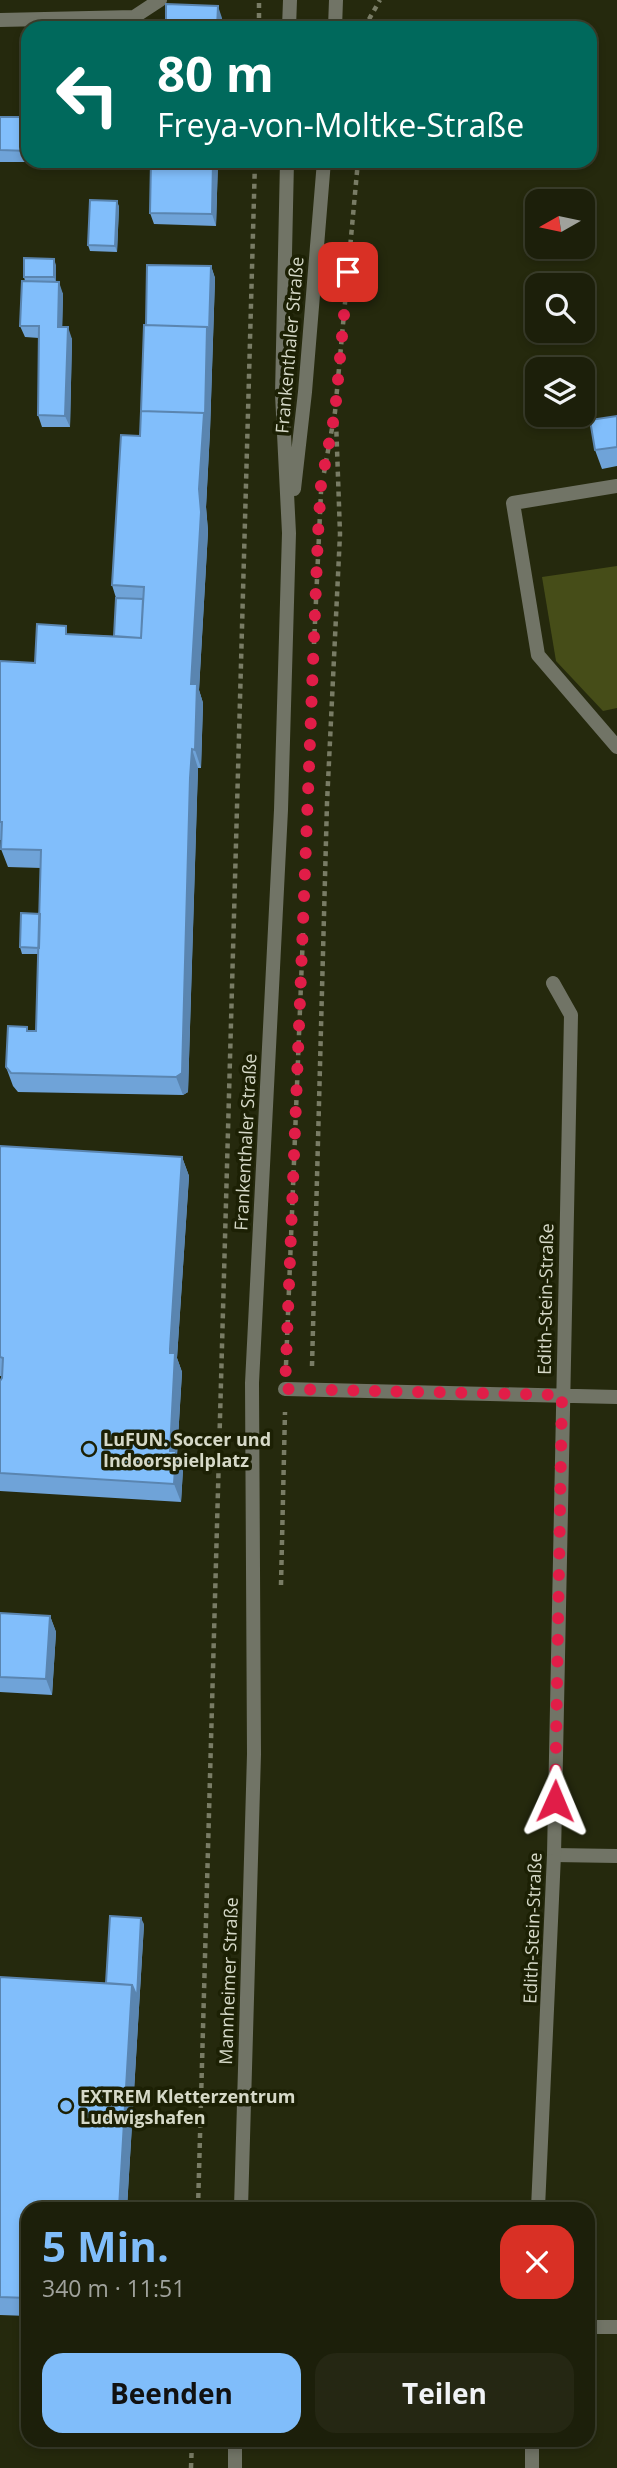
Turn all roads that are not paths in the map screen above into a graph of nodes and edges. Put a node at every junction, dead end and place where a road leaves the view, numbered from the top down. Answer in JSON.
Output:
{"nodes":[{"id":1,"x":160,"y":0,"type":"edge"},
{"id":2,"x":290,"y":0,"type":"edge"},
{"id":3,"x":336,"y":0,"type":"edge"},
{"id":4,"x":0,"y":20,"type":"edge"},
{"id":5,"x":289,"y":21,"type":"edge"},
{"id":6,"x":335,"y":21,"type":"edge"},
{"id":7,"x":287,"y":168,"type":"edge"},
{"id":8,"x":323,"y":168,"type":"edge"},
{"id":9,"x":617,"y":486,"type":"edge"},
{"id":10,"x":289,"y":533,"type":"junction"},
{"id":11,"x":617,"y":747,"type":"edge"},
{"id":12,"x":553,"y":983,"type":"dead end"},
{"id":13,"x":285,"y":1389,"type":"road end"},
{"id":14,"x":562,"y":1395,"type":"junction"},
{"id":15,"x":617,"y":1396,"type":"edge"},
{"id":16,"x":254,"y":1754,"type":"joint"},
{"id":17,"x":554,"y":1855,"type":"junction"},
{"id":18,"x":617,"y":1856,"type":"edge"},
{"id":19,"x":242,"y":2202,"type":"edge"},
{"id":20,"x":538,"y":2202,"type":"edge"},
{"id":21,"x":595,"y":2327,"type":"edge"},
{"id":22,"x":617,"y":2327,"type":"edge"},
{"id":23,"x":235,"y":2447,"type":"edge"},
{"id":24,"x":532,"y":2447,"type":"edge"},
{"id":25,"x":235,"y":2468,"type":"edge"},
{"id":26,"x":532,"y":2468,"type":"edge"}],
"edges":[{"from":1,"to":4,"type":"street"},
{"from":2,"to":5,"type":"street"},
{"from":3,"to":6,"type":"street"},
{"from":7,"to":10,"type":"street","name":"Frankenthaler Straße"},
{"from":8,"to":10,"type":"street","name":"Frankenthaler Straße"},
{"from":9,"to":11,"type":"street"},
{"from":10,"to":16,"type":"street","name":"Frankenthaler Straße"},
{"from":12,"to":14,"type":"street","name":"Edith-Stein-Straße"},
{"from":13,"to":14,"type":"street"},
{"from":14,"to":15,"type":"street"},
{"from":14,"to":17,"type":"street","name":"Edith-Stein-Straße"},
{"from":16,"to":19,"type":"street","name":"Mannheimer Straße"},
{"from":17,"to":18,"type":"street"},
{"from":17,"to":20,"type":"street","name":"Edith-Stein-Straße"},
{"from":21,"to":22,"type":"street"},
{"from":23,"to":25,"type":"street"},
{"from":24,"to":26,"type":"street"}]}
